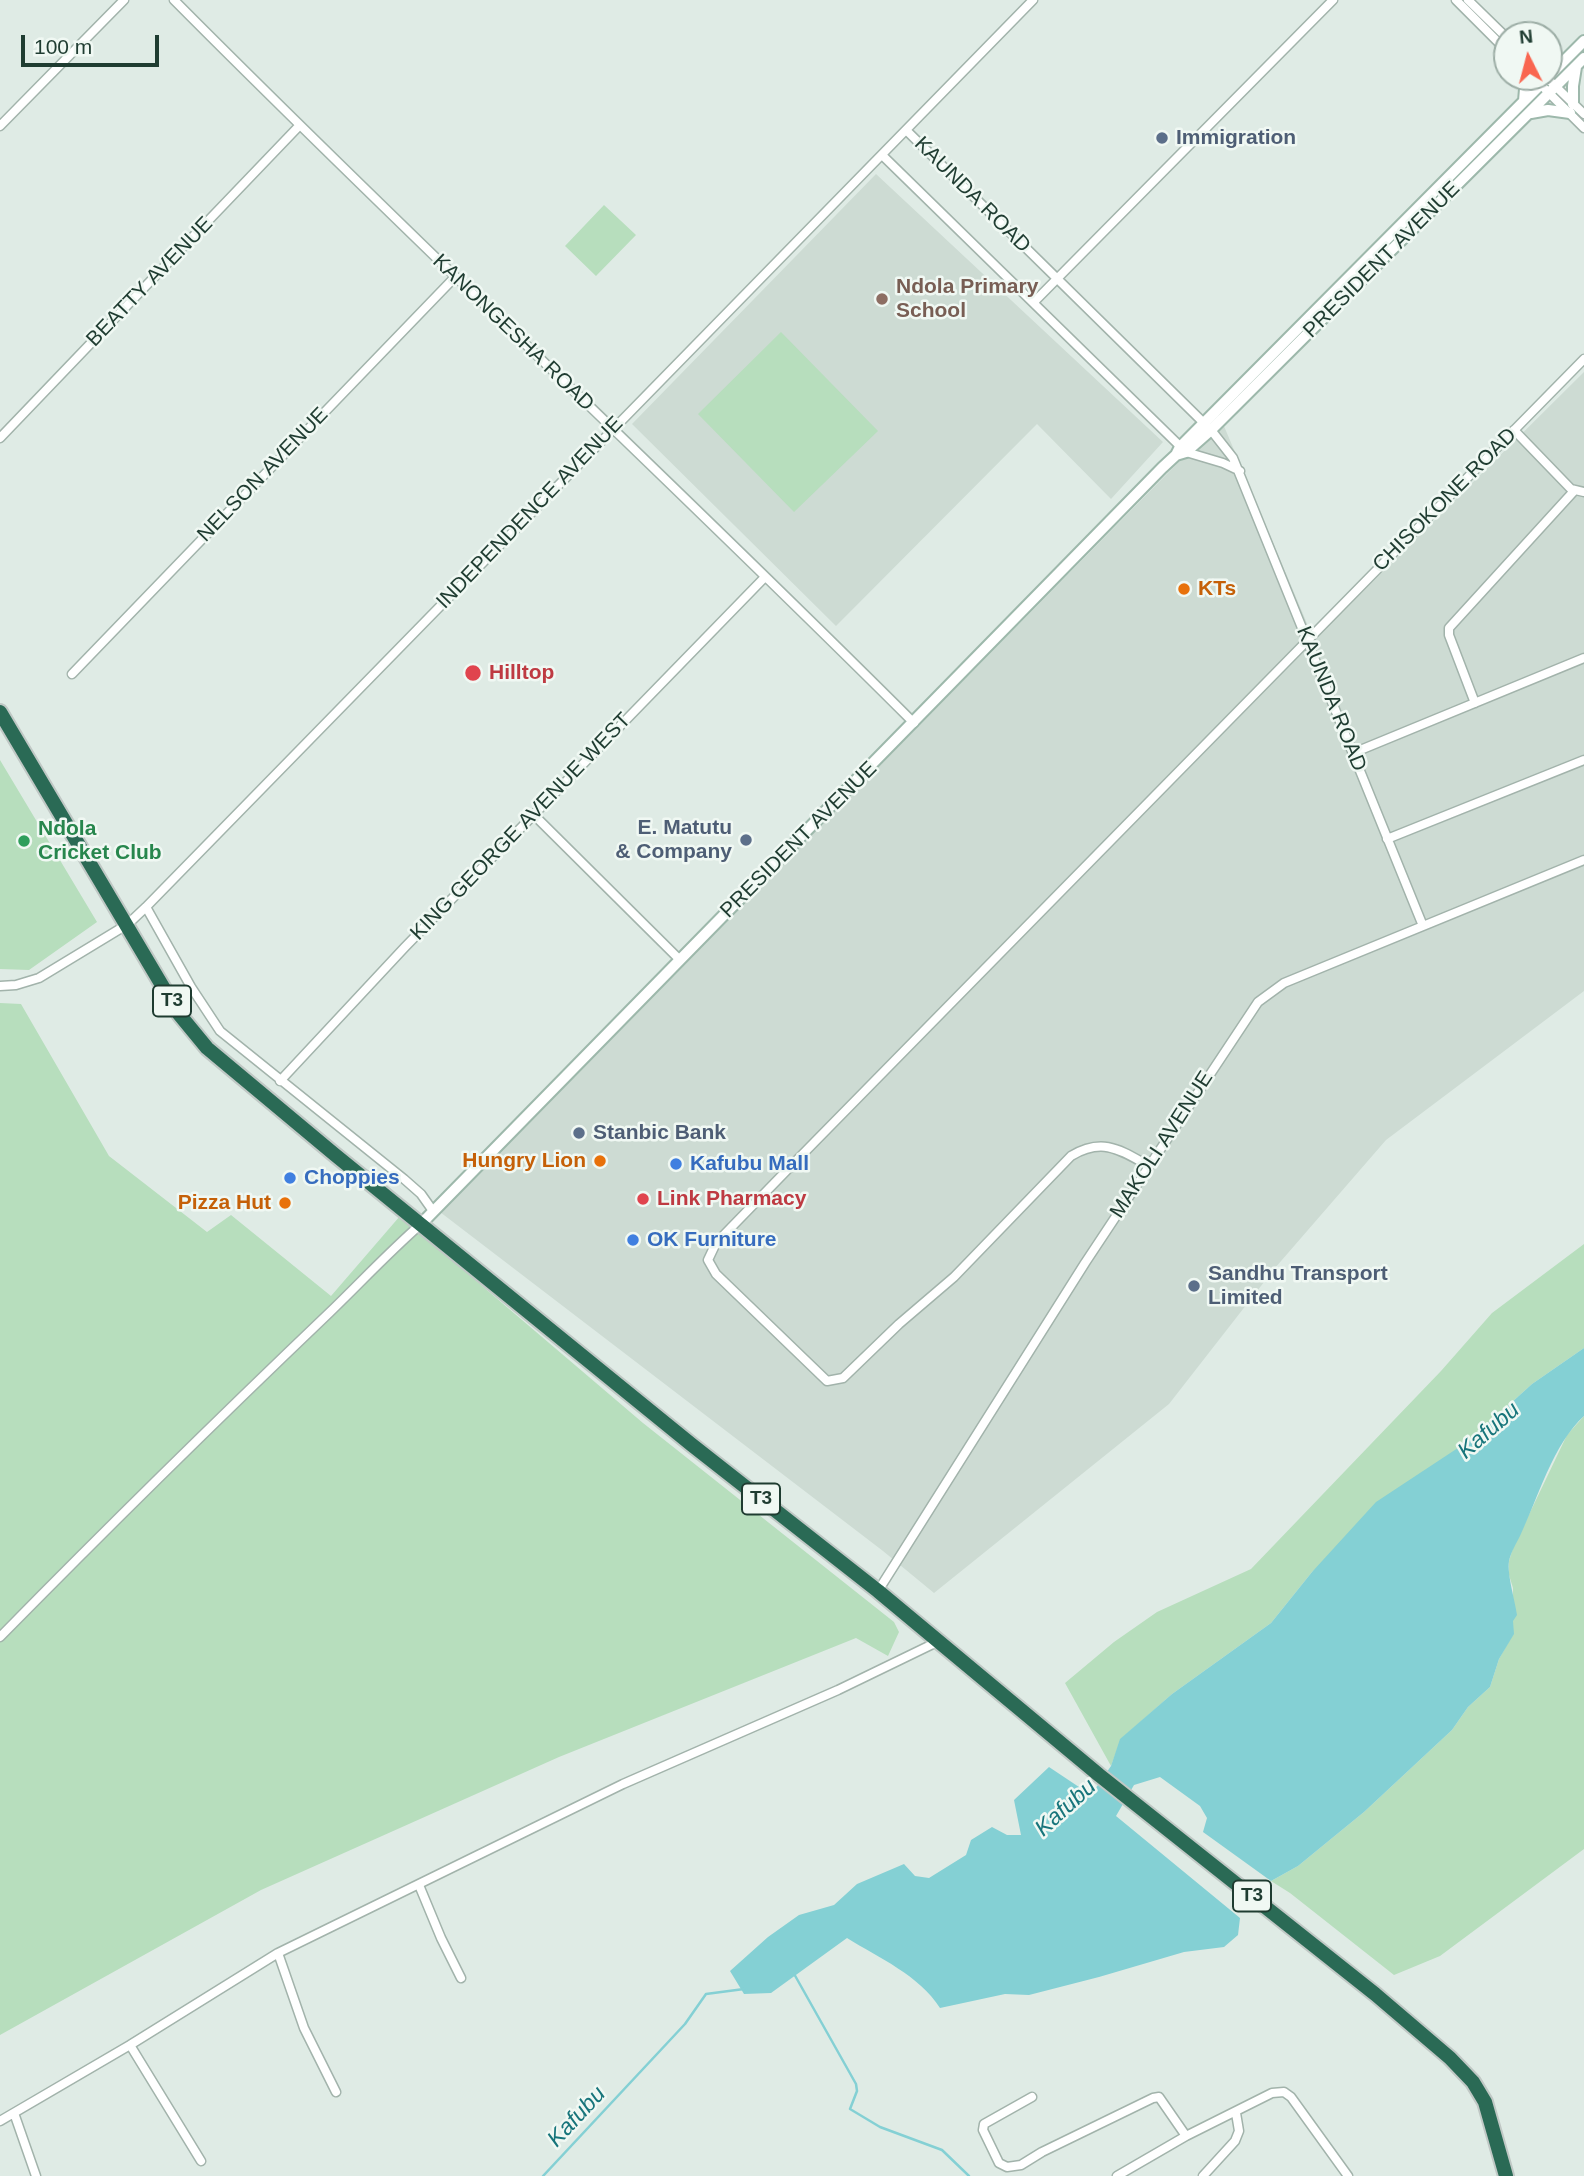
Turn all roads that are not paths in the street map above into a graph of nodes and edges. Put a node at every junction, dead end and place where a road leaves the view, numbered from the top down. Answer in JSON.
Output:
{"nodes":[{"id":1,"x":124,"y":0,"type":"edge"},
{"id":2,"x":174,"y":0,"type":"edge"},
{"id":3,"x":1033,"y":0,"type":"edge"},
{"id":4,"x":1333,"y":0,"type":"edge"},
{"id":5,"x":1456,"y":0,"type":"edge"},
{"id":6,"x":1468,"y":0,"type":"edge"},
{"id":7,"x":1493,"y":24,"type":"edge"},
{"id":8,"x":1493,"y":37,"type":"edge"},
{"id":9,"x":1584,"y":41,"type":"edge"},
{"id":10,"x":1564,"y":61,"type":"edge"},
{"id":11,"x":1580,"y":63,"type":"edge"},
{"id":12,"x":1563,"y":80,"type":"edge"},
{"id":13,"x":1525,"y":91,"type":"edge"},
{"id":14,"x":1533,"y":91,"type":"edge"},
{"id":15,"x":1552,"y":91,"type":"edge"},
{"id":16,"x":1554,"y":91,"type":"edge"},
{"id":17,"x":1524,"y":101,"type":"junction"},
{"id":18,"x":1572,"y":109,"type":"junction"},
{"id":19,"x":1530,"y":114,"type":"junction"},
{"id":20,"x":1584,"y":114,"type":"edge"},
{"id":21,"x":0,"y":126,"type":"edge"},
{"id":22,"x":299,"y":126,"type":"junction"},
{"id":23,"x":1584,"y":128,"type":"edge"},
{"id":24,"x":907,"y":131,"type":"junction"},
{"id":25,"x":882,"y":155,"type":"junction"},
{"id":26,"x":455,"y":277,"type":"junction"},
{"id":27,"x":1057,"y":279,"type":"junction"},
{"id":28,"x":1034,"y":302,"type":"junction"},
{"id":29,"x":1584,"y":359,"type":"edge"},
{"id":30,"x":1208,"y":427,"type":"junction"},
{"id":31,"x":613,"y":428,"type":"junction"},
{"id":32,"x":1514,"y":430,"type":"junction"},
{"id":33,"x":0,"y":438,"type":"edge"},
{"id":34,"x":1181,"y":451,"type":"junction"},
{"id":35,"x":1240,"y":471,"type":"junction"},
{"id":36,"x":1579,"y":492,"type":"edge"},
{"id":37,"x":765,"y":576,"type":"junction"},
{"id":38,"x":1307,"y":641,"type":"junction"},
{"id":39,"x":1584,"y":658,"type":"edge"},
{"id":40,"x":72,"y":674,"type":"dead end"},
{"id":41,"x":1475,"y":703,"type":"junction"},
{"id":42,"x":0,"y":712,"type":"edge"},
{"id":43,"x":914,"y":723,"type":"junction"},
{"id":44,"x":1353,"y":753,"type":"junction"},
{"id":45,"x":1584,"y":761,"type":"edge"},
{"id":46,"x":534,"y":815,"type":"junction"},
{"id":47,"x":1387,"y":839,"type":"junction"},
{"id":48,"x":1584,"y":860,"type":"edge"},
{"id":49,"x":146,"y":906,"type":"junction"},
{"id":50,"x":128,"y":924,"type":"junction"},
{"id":51,"x":1423,"y":926,"type":"junction"},
{"id":52,"x":680,"y":960,"type":"junction"},
{"id":53,"x":0,"y":986,"type":"edge"},
{"id":54,"x":280,"y":1081,"type":"junction"},
{"id":55,"x":1149,"y":1166,"type":"junction"},
{"id":56,"x":433,"y":1211,"type":"junction"},
{"id":57,"x":421,"y":1224,"type":"junction"},
{"id":58,"x":878,"y":1591,"type":"junction"},
{"id":59,"x":0,"y":1637,"type":"edge"},
{"id":60,"x":937,"y":1642,"type":"junction"},
{"id":61,"x":419,"y":1885,"type":"junction"},
{"id":62,"x":278,"y":1953,"type":"junction"},
{"id":63,"x":461,"y":1978,"type":"dead end"},
{"id":64,"x":130,"y":2045,"type":"junction"},
{"id":65,"x":336,"y":2092,"type":"dead end"},
{"id":66,"x":1032,"y":2097,"type":"dead end"},
{"id":67,"x":14,"y":2113,"type":"junction"},
{"id":68,"x":1236,"y":2113,"type":"junction"},
{"id":69,"x":0,"y":2121,"type":"edge"},
{"id":70,"x":1186,"y":2136,"type":"junction"},
{"id":71,"x":201,"y":2161,"type":"dead end"},
{"id":72,"x":36,"y":2176,"type":"edge"},
{"id":73,"x":1117,"y":2176,"type":"edge"},
{"id":74,"x":1203,"y":2176,"type":"edge"},
{"id":75,"x":1348,"y":2176,"type":"edge"},
{"id":76,"x":1506,"y":2176,"type":"edge"}],
"edges":[{"from":1,"to":21,"type":"street"},
{"from":2,"to":22,"type":"street","name":"KANONGESHA ROAD"},
{"from":3,"to":24,"type":"street","name":"INDEPENDENCE AVENUE"},
{"from":4,"to":27,"type":"street"},
{"from":5,"to":8,"type":"street"},
{"from":6,"to":7,"type":"street"},
{"from":9,"to":10,"type":"main road","name":"PRESIDENT AVENUE"},
{"from":11,"to":12,"type":"main road","name":"PRESIDENT AVENUE"},
{"from":11,"to":18,"type":"main road"},
{"from":13,"to":17,"type":"main road"},
{"from":14,"to":17,"type":"main road","name":"PRESIDENT AVENUE"},
{"from":15,"to":19,"type":"main road","name":"PRESIDENT AVENUE"},
{"from":16,"to":18,"type":"street"},
{"from":17,"to":30,"type":"main road","name":"PRESIDENT AVENUE"},
{"from":18,"to":19,"type":"main road"},
{"from":18,"to":20,"type":"street"},
{"from":18,"to":23,"type":"street"},
{"from":19,"to":30,"type":"main road","name":"PRESIDENT AVENUE"},
{"from":22,"to":26,"type":"street","name":"KANONGESHA ROAD"},
{"from":22,"to":33,"type":"street","name":"BEATTY AVENUE"},
{"from":24,"to":25,"type":"street","name":"INDEPENDENCE AVENUE"},
{"from":24,"to":27,"type":"street","name":"KAUNDA ROAD"},
{"from":25,"to":28,"type":"street","name":"KAUNDA ROAD"},
{"from":25,"to":31,"type":"street","name":"INDEPENDENCE AVENUE"},
{"from":26,"to":31,"type":"street","name":"KANONGESHA ROAD"},
{"from":26,"to":40,"type":"street","name":"NELSON AVENUE"},
{"from":27,"to":28,"type":"street"},
{"from":27,"to":30,"type":"street","name":"KAUNDA ROAD"},
{"from":28,"to":34,"type":"street","name":"KAUNDA ROAD"},
{"from":29,"to":32,"type":"street","name":"CHISOKONE ROAD"},
{"from":30,"to":34,"type":"main road","name":"PRESIDENT AVENUE"},
{"from":30,"to":35,"type":"street","name":"KAUNDA ROAD"},
{"from":31,"to":37,"type":"street","name":"KANONGESHA ROAD"},
{"from":31,"to":49,"type":"street","name":"INDEPENDENCE AVENUE"},
{"from":32,"to":36,"type":"street"},
{"from":32,"to":38,"type":"street","name":"CHISOKONE ROAD"},
{"from":34,"to":35,"type":"street","name":"KAUNDA ROAD"},
{"from":34,"to":43,"type":"main road","name":"PRESIDENT AVENUE"},
{"from":35,"to":38,"type":"street","name":"KAUNDA ROAD"},
{"from":36,"to":41,"type":"street"},
{"from":37,"to":43,"type":"street","name":"KANONGESHA ROAD"},
{"from":37,"to":46,"type":"street","name":"KING GEORGE AVENUE WEST"},
{"from":38,"to":44,"type":"street","name":"KAUNDA ROAD"},
{"from":38,"to":55,"type":"street","name":"CHISOKONE ROAD"},
{"from":39,"to":41,"type":"street"},
{"from":41,"to":44,"type":"street"},
{"from":42,"to":50,"type":"highway","number":"T3"},
{"from":43,"to":52,"type":"main road","name":"PRESIDENT AVENUE"},
{"from":44,"to":47,"type":"street","name":"KAUNDA ROAD"},
{"from":45,"to":47,"type":"street"},
{"from":46,"to":52,"type":"street"},
{"from":46,"to":54,"type":"street","name":"KING GEORGE AVENUE WEST"},
{"from":47,"to":51,"type":"street","name":"KAUNDA ROAD"},
{"from":48,"to":51,"type":"street","name":"MAKOLI AVENUE"},
{"from":49,"to":50,"type":"street","name":"INDEPENDENCE AVENUE"},
{"from":49,"to":54,"type":"street"},
{"from":50,"to":53,"type":"street","name":"INDEPENDENCE AVENUE"},
{"from":50,"to":57,"type":"highway","number":"T3"},
{"from":51,"to":55,"type":"street","name":"MAKOLI AVENUE"},
{"from":52,"to":56,"type":"main road","name":"PRESIDENT AVENUE"},
{"from":54,"to":56,"type":"street"},
{"from":55,"to":58,"type":"street","name":"MAKOLI AVENUE"},
{"from":56,"to":57,"type":"main road","name":"PRESIDENT AVENUE"},
{"from":57,"to":58,"type":"highway","number":"T3"},
{"from":57,"to":59,"type":"street"},
{"from":58,"to":60,"type":"highway","number":"T3"},
{"from":60,"to":61,"type":"street"},
{"from":60,"to":76,"type":"highway","number":"T3"},
{"from":61,"to":62,"type":"street"},
{"from":61,"to":63,"type":"street"},
{"from":62,"to":64,"type":"street"},
{"from":62,"to":65,"type":"street"},
{"from":64,"to":67,"type":"street"},
{"from":64,"to":71,"type":"street"},
{"from":66,"to":70,"type":"street"},
{"from":67,"to":69,"type":"street"},
{"from":67,"to":72,"type":"street"},
{"from":68,"to":70,"type":"street"},
{"from":68,"to":74,"type":"street"},
{"from":68,"to":75,"type":"street"},
{"from":70,"to":73,"type":"street"}]}
